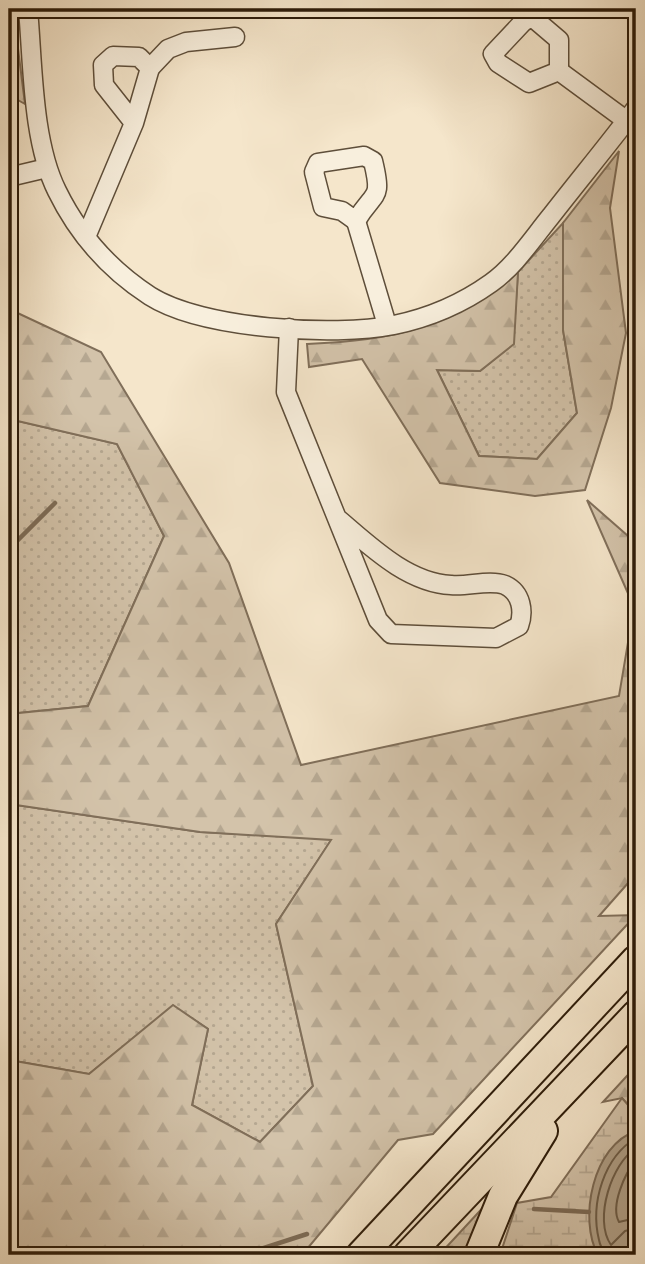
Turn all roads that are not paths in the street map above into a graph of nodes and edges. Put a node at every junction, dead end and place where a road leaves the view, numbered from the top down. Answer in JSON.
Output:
{"nodes":[{"id":1,"x":28,"y":9,"type":"edge"},
{"id":2,"x":235,"y":37,"type":"dead end"},
{"id":3,"x":150,"y":68,"type":"junction"},
{"id":4,"x":559,"y":71,"type":"dead end"},
{"id":5,"x":135,"y":123,"type":"junction"},
{"id":6,"x":630,"y":123,"type":"edge"},
{"id":7,"x":47,"y":168,"type":"junction"},
{"id":8,"x":9,"y":177,"type":"edge"},
{"id":9,"x":356,"y":221,"type":"dead end"},
{"id":10,"x":86,"y":237,"type":"junction"},
{"id":11,"x":387,"y":325,"type":"junction"},
{"id":12,"x":289,"y":328,"type":"junction"},
{"id":13,"x":337,"y":518,"type":"junction"},
{"id":14,"x":636,"y":960,"type":"edge"},
{"id":15,"x":636,"y":1015,"type":"edge"},
{"id":16,"x":574,"y":1080,"type":"junction"},
{"id":17,"x":361,"y":1255,"type":"edge"},
{"id":18,"x":408,"y":1255,"type":"edge"},
{"id":19,"x":479,"y":1255,"type":"edge"}],
"edges":[{"from":1,"to":7,"type":"street"},
{"from":2,"to":3,"type":"street"},
{"from":3,"to":5,"type":"street"},
{"from":3,"to":5,"type":"street"},
{"from":4,"to":6,"type":"street"},
{"from":5,"to":10,"type":"street"},
{"from":6,"to":11,"type":"street"},
{"from":7,"to":8,"type":"street"},
{"from":7,"to":10,"type":"street"},
{"from":9,"to":11,"type":"street"},
{"from":10,"to":12,"type":"street"},
{"from":11,"to":12,"type":"street"},
{"from":12,"to":13,"type":"street"},
{"from":13,"to":13,"type":"street"},
{"from":14,"to":17,"type":"highway"},
{"from":15,"to":16,"type":"highway"},
{"from":16,"to":18,"type":"highway"},
{"from":16,"to":19,"type":"highway"}]}
